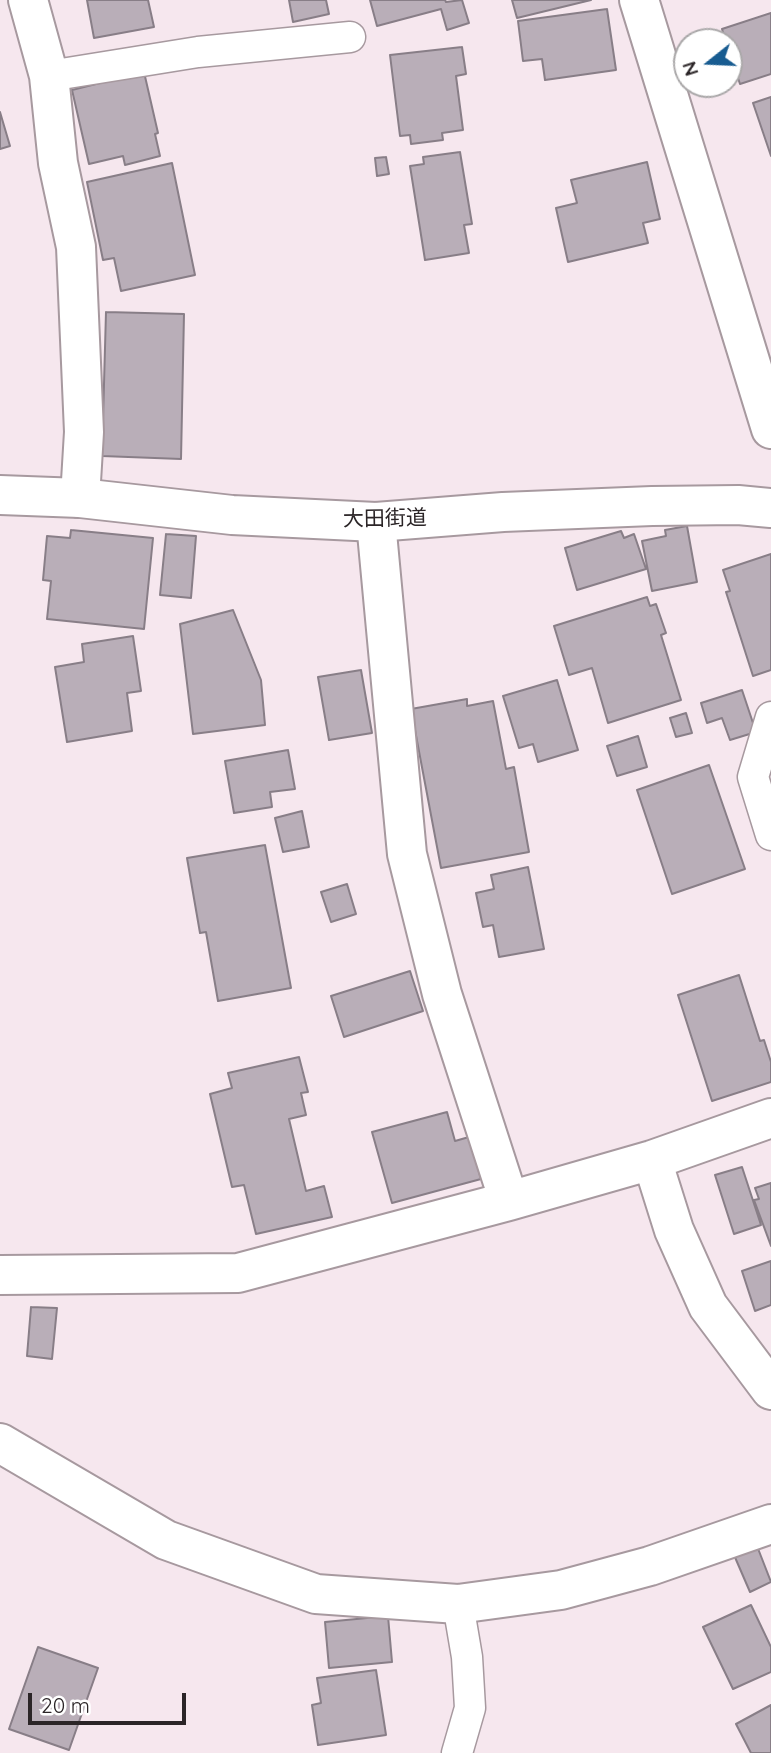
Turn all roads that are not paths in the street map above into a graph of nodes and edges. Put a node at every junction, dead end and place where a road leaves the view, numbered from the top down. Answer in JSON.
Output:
{"nodes":[{"id":1,"x":28,"y":0,"type":"edge"},
{"id":2,"x":639,"y":0,"type":"edge"},
{"id":3,"x":350,"y":37,"type":"dead end"},
{"id":4,"x":49,"y":76,"type":"junction"},
{"id":5,"x":771,"y":429,"type":"edge"},
{"id":6,"x":0,"y":495,"type":"edge"},
{"id":7,"x":79,"y":498,"type":"junction"},
{"id":8,"x":771,"y":508,"type":"edge"},
{"id":9,"x":376,"y":522,"type":"junction"},
{"id":10,"x":771,"y":717,"type":"edge"},
{"id":11,"x":771,"y":835,"type":"edge"},
{"id":12,"x":771,"y":1118,"type":"edge"},
{"id":13,"x":652,"y":1160,"type":"junction"},
{"id":14,"x":509,"y":1201,"type":"junction"},
{"id":15,"x":0,"y":1275,"type":"edge"},
{"id":16,"x":771,"y":1390,"type":"edge"},
{"id":17,"x":0,"y":1443,"type":"edge"},
{"id":18,"x":771,"y":1524,"type":"edge"},
{"id":19,"x":458,"y":1604,"type":"junction"},
{"id":20,"x":457,"y":1753,"type":"edge"}],
"edges":[{"from":1,"to":4,"type":"street"},
{"from":2,"to":5,"type":"street"},
{"from":3,"to":4,"type":"lane"},
{"from":4,"to":7,"type":"street"},
{"from":6,"to":7,"type":"street","name":"大田街道"},
{"from":7,"to":9,"type":"street","name":"大田街道"},
{"from":8,"to":9,"type":"street","name":"大田街道"},
{"from":9,"to":14,"type":"street"},
{"from":10,"to":11,"type":"lane"},
{"from":12,"to":13,"type":"street"},
{"from":13,"to":14,"type":"street"},
{"from":13,"to":16,"type":"street"},
{"from":14,"to":15,"type":"street"},
{"from":17,"to":19,"type":"street"},
{"from":18,"to":19,"type":"street"},
{"from":19,"to":20,"type":"lane"}]}
